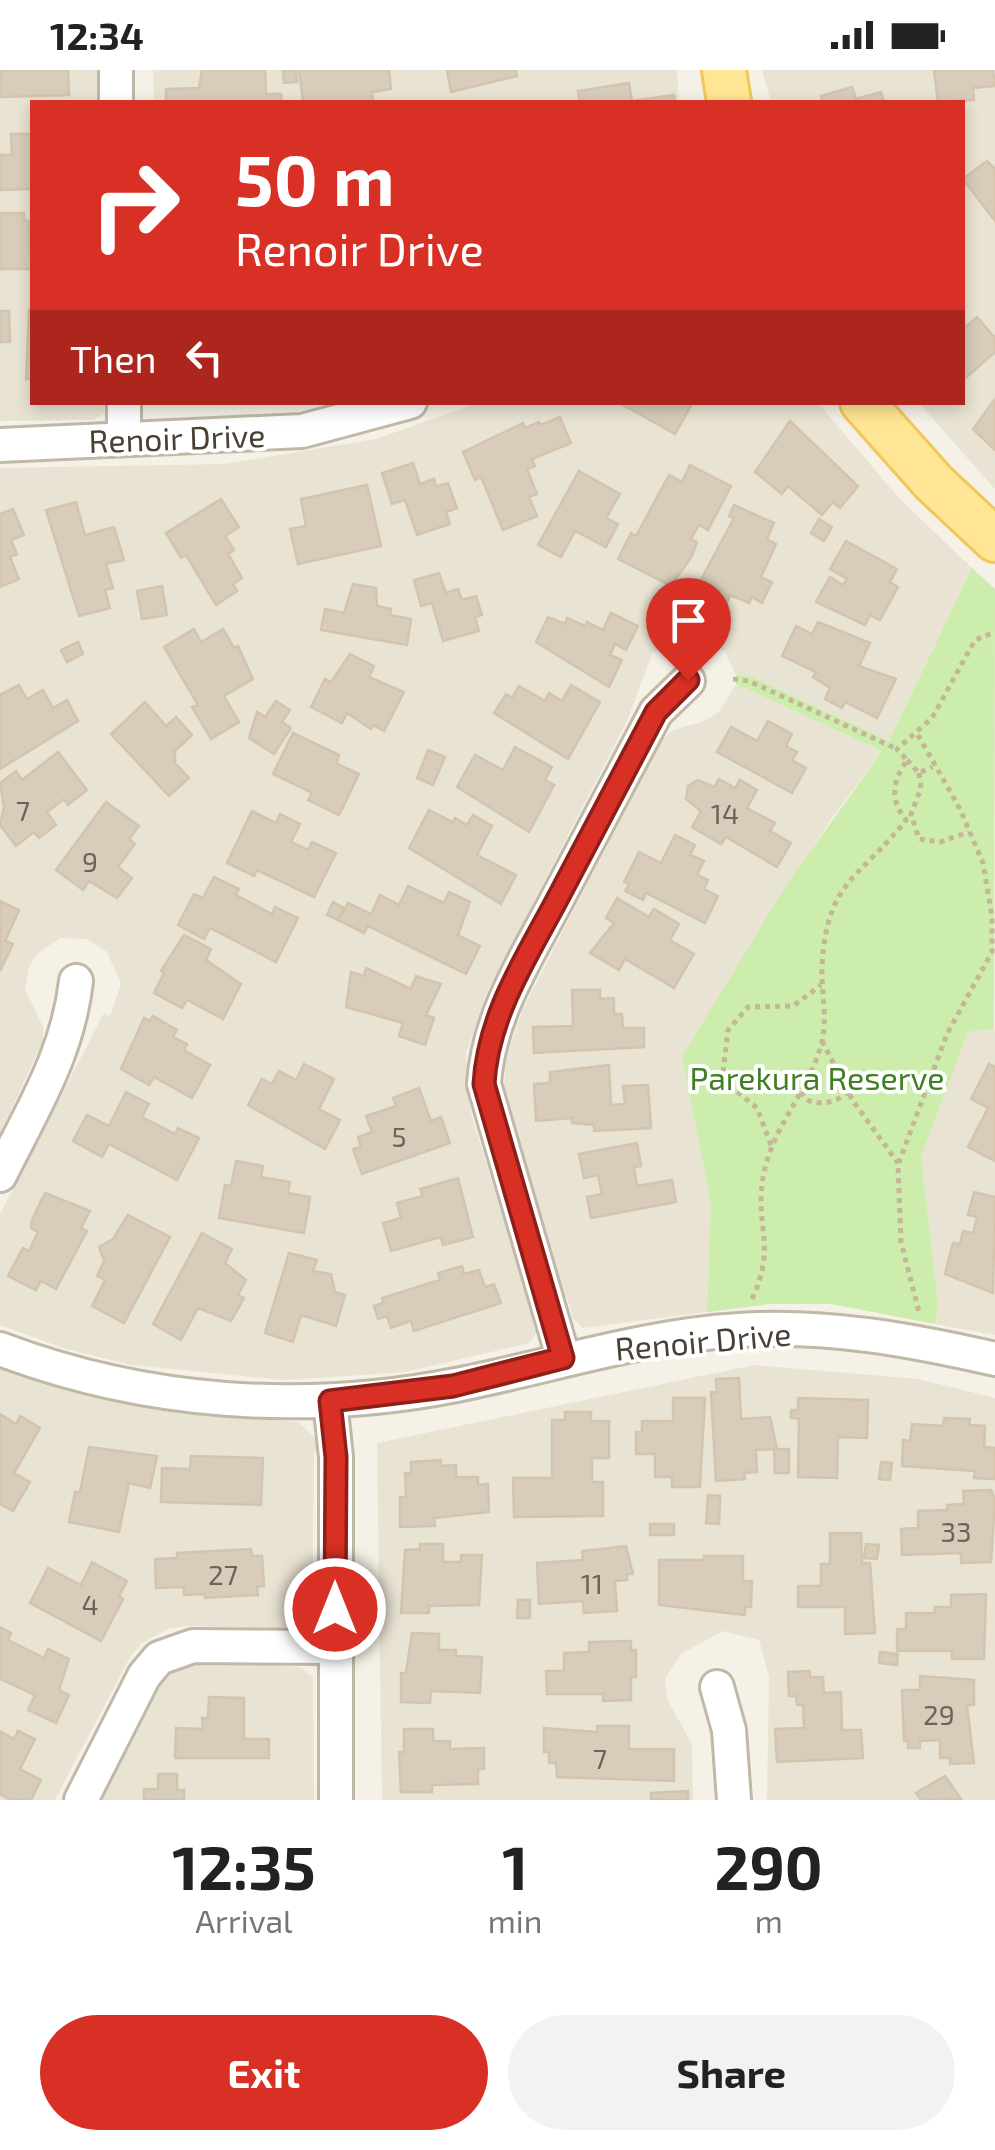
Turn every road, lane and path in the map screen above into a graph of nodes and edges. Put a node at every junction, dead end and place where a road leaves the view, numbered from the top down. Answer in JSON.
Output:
{"nodes":[{"id":1,"x":116,"y":70,"type":"edge"},
{"id":2,"x":724,"y":70,"type":"edge"},
{"id":3,"x":116,"y":100,"type":"edge"},
{"id":4,"x":729,"y":100,"type":"edge"},
{"id":5,"x":124,"y":405,"type":"edge"},
{"id":6,"x":399,"y":405,"type":"edge"},
{"id":7,"x":865,"y":405,"type":"edge"},
{"id":8,"x":124,"y":439,"type":"junction"},
{"id":9,"x":0,"y":444,"type":"edge"},
{"id":10,"x":995,"y":540,"type":"edge"},
{"id":11,"x":995,"y":632,"type":"edge"},
{"id":12,"x":732,"y":679,"type":"dead end"},
{"id":13,"x":688,"y":680,"type":"dead end"},
{"id":14,"x":918,"y":735,"type":"junction"},
{"id":15,"x":897,"y":749,"type":"junction"},
{"id":16,"x":907,"y":760,"type":"junction"},
{"id":17,"x":932,"y":766,"type":"junction"},
{"id":18,"x":919,"y":773,"type":"junction"},
{"id":19,"x":909,"y":817,"type":"junction"},
{"id":20,"x":970,"y":832,"type":"junction"},
{"id":21,"x":994,"y":951,"type":"edge"},
{"id":22,"x":76,"y":981,"type":"dead end"},
{"id":23,"x":822,"y":985,"type":"junction"},
{"id":24,"x":822,"y":1041,"type":"junction"},
{"id":25,"x":801,"y":1092,"type":"junction"},
{"id":26,"x":848,"y":1092,"type":"junction"},
{"id":27,"x":772,"y":1146,"type":"junction"},
{"id":28,"x":898,"y":1163,"type":"junction"},
{"id":29,"x":0,"y":1175,"type":"edge"},
{"id":30,"x":746,"y":1312,"type":"dead end"},
{"id":31,"x":924,"y":1324,"type":"dead end"},
{"id":32,"x":0,"y":1350,"type":"edge"},
{"id":33,"x":563,"y":1358,"type":"junction"},
{"id":34,"x":995,"y":1360,"type":"edge"},
{"id":35,"x":330,"y":1401,"type":"junction"},
{"id":36,"x":335,"y":1647,"type":"junction"},
{"id":37,"x":716,"y":1687,"type":"dead end"},
{"id":38,"x":81,"y":1800,"type":"edge"},
{"id":39,"x":336,"y":1800,"type":"edge"},
{"id":40,"x":734,"y":1800,"type":"edge"}],
"edges":[{"from":1,"to":3,"type":"street"},
{"from":2,"to":4,"type":"main road"},
{"from":5,"to":8,"type":"street"},
{"from":6,"to":8,"type":"street","name":"Renoir Drive"},
{"from":7,"to":10,"type":"main road"},
{"from":8,"to":9,"type":"street","name":"Renoir Drive"},
{"from":11,"to":14,"type":"path"},
{"from":12,"to":15,"type":"path"},
{"from":13,"to":33,"type":"street"},
{"from":14,"to":15,"type":"path"},
{"from":14,"to":17,"type":"path"},
{"from":15,"to":16,"type":"path"},
{"from":16,"to":18,"type":"path"},
{"from":16,"to":19,"type":"path"},
{"from":17,"to":18,"type":"path"},
{"from":17,"to":20,"type":"path"},
{"from":18,"to":19,"type":"path"},
{"from":19,"to":20,"type":"path"},
{"from":19,"to":23,"type":"path"},
{"from":20,"to":21,"type":"path"},
{"from":21,"to":28,"type":"path"},
{"from":22,"to":29,"type":"street"},
{"from":23,"to":24,"type":"path"},
{"from":23,"to":27,"type":"path"},
{"from":24,"to":25,"type":"path"},
{"from":24,"to":26,"type":"path"},
{"from":25,"to":26,"type":"path"},
{"from":25,"to":27,"type":"path"},
{"from":26,"to":28,"type":"path"},
{"from":27,"to":30,"type":"path"},
{"from":28,"to":31,"type":"path"},
{"from":32,"to":35,"type":"street","name":"Renoir Drive"},
{"from":33,"to":34,"type":"street","name":"Renoir Drive"},
{"from":33,"to":35,"type":"street","name":"Renoir Drive"},
{"from":35,"to":36,"type":"street"},
{"from":36,"to":38,"type":"street"},
{"from":36,"to":39,"type":"street"},
{"from":37,"to":40,"type":"street"}]}
